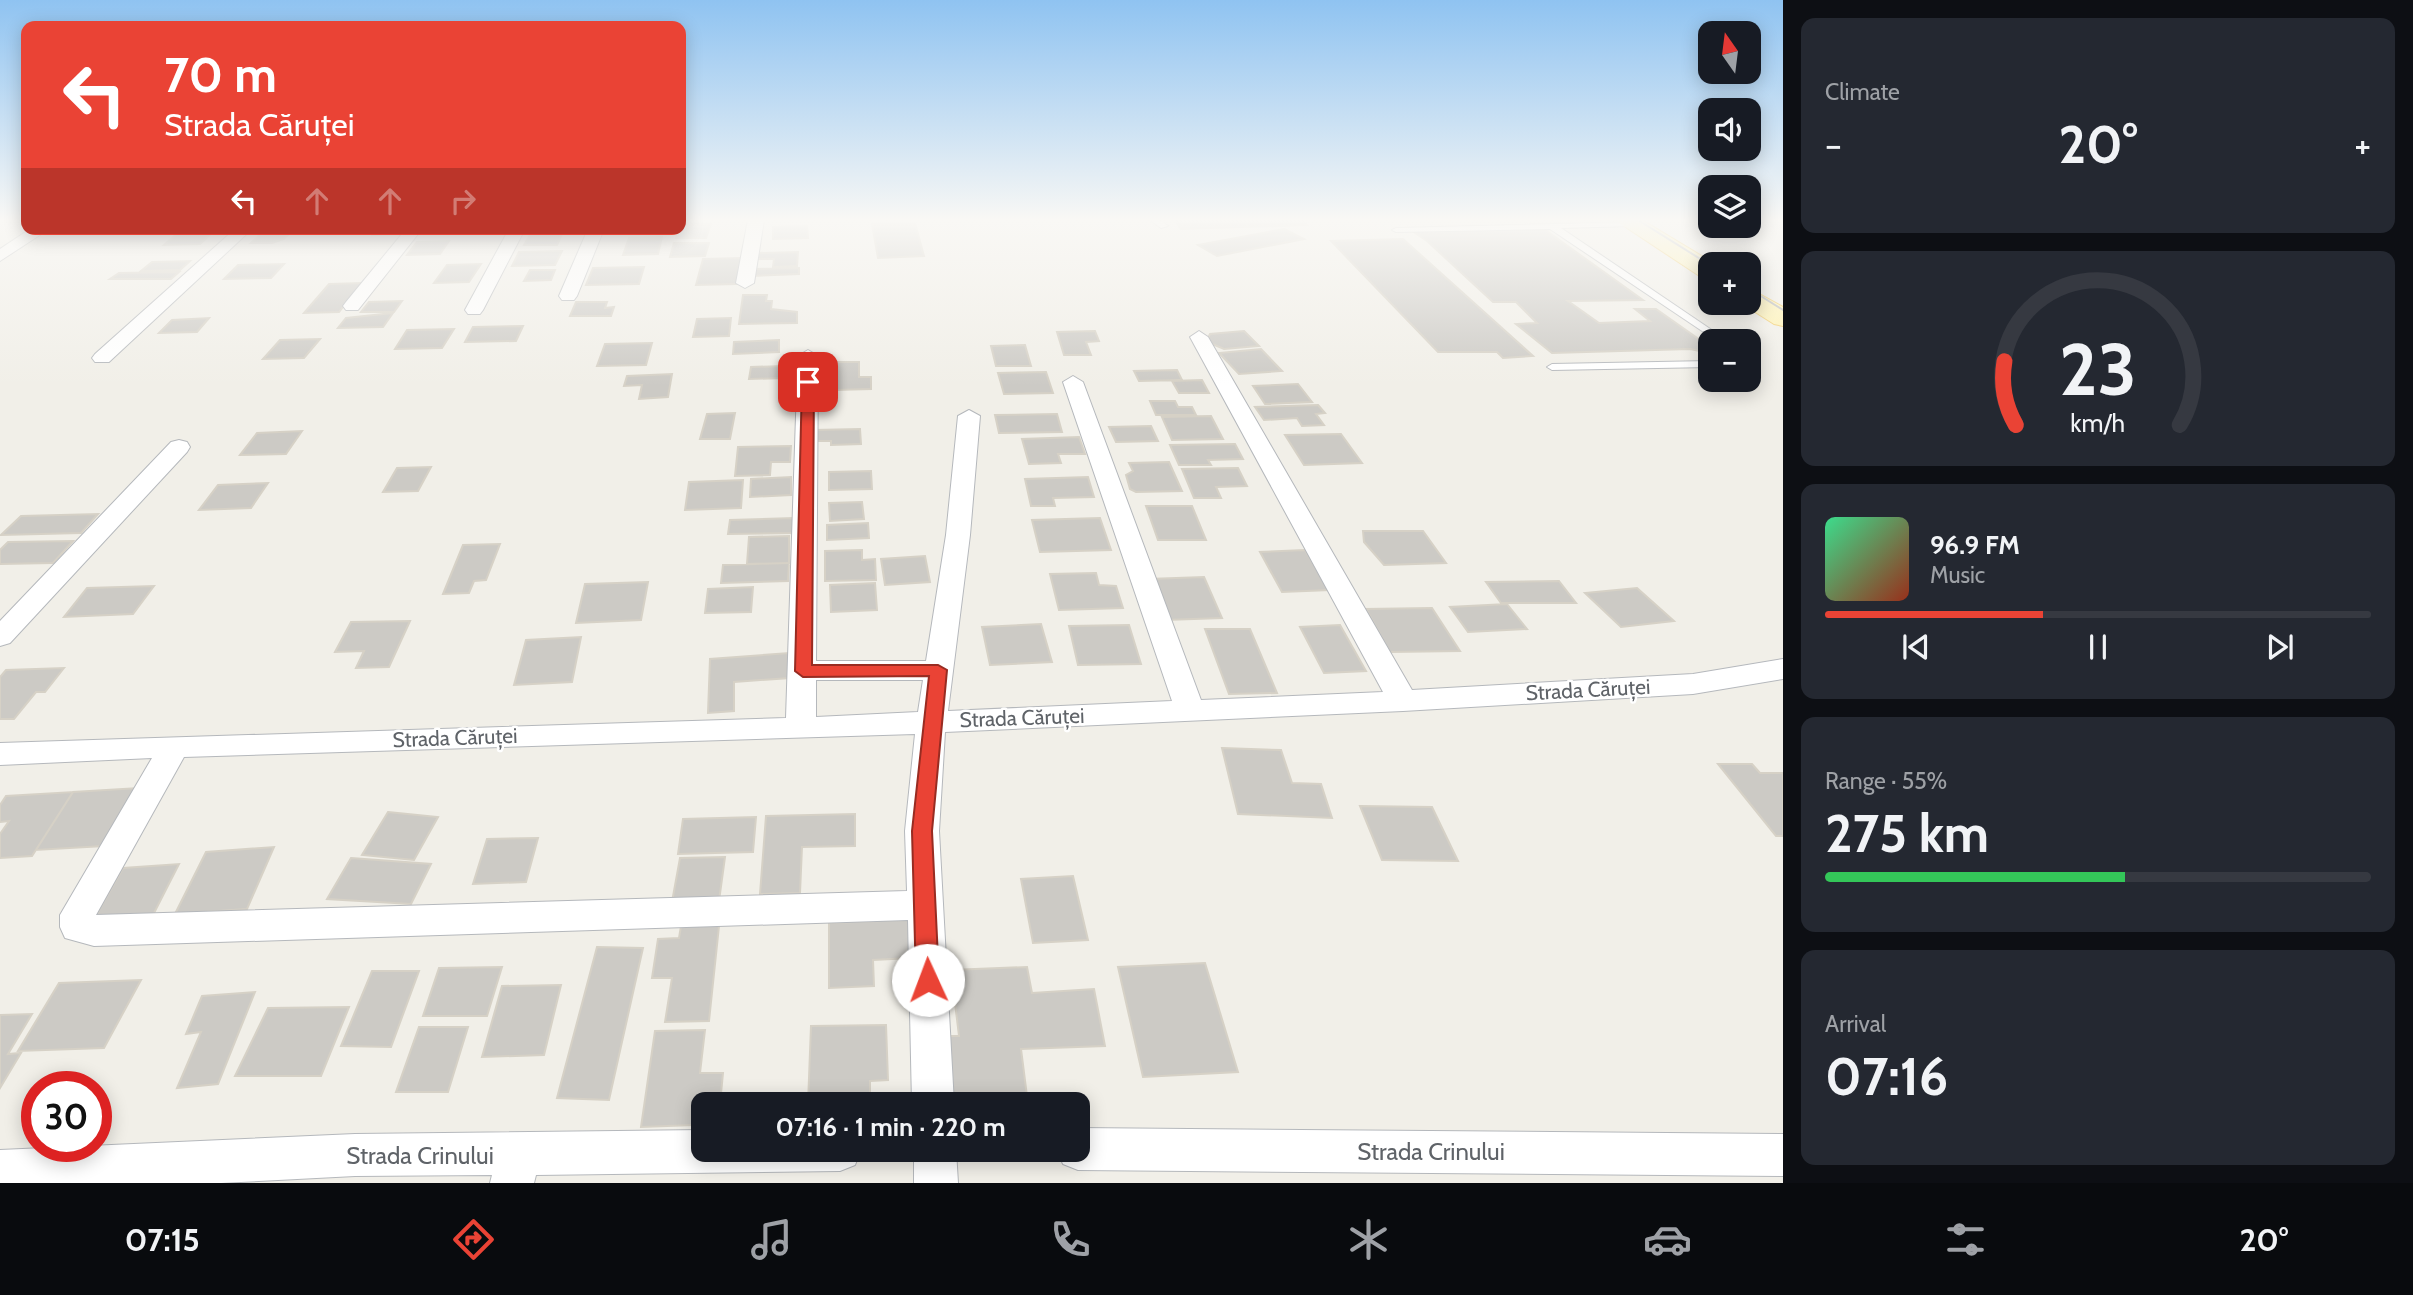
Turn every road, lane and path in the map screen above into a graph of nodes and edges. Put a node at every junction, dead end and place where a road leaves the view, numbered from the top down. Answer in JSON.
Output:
{"nodes":[{"id":1,"x":193,"y":275,"type":"edge"},
{"id":2,"x":377,"y":275,"type":"edge"},
{"id":3,"x":492,"y":275,"type":"edge"},
{"id":4,"x":577,"y":275,"type":"edge"},
{"id":5,"x":746,"y":275,"type":"edge"},
{"id":6,"x":1625,"y":275,"type":"edge"},
{"id":7,"x":1761,"y":280,"type":"edge"},
{"id":8,"x":745,"y":282,"type":"dead end"},
{"id":9,"x":1783,"y":293,"type":"edge"},
{"id":10,"x":568,"y":296,"type":"dead end"},
{"id":11,"x":1761,"y":304,"type":"edge"},
{"id":12,"x":352,"y":306,"type":"dead end"},
{"id":13,"x":474,"y":310,"type":"dead end"},
{"id":14,"x":1783,"y":318,"type":"edge"},
{"id":15,"x":1705,"y":329,"type":"edge"},
{"id":16,"x":1199,"y":337,"type":"dead end"},
{"id":17,"x":808,"y":356,"type":"dead end"},
{"id":18,"x":102,"y":358,"type":"dead end"},
{"id":19,"x":1698,"y":364,"type":"edge"},
{"id":20,"x":1552,"y":367,"type":"dead end"},
{"id":21,"x":1073,"y":383,"type":"dead end"},
{"id":22,"x":969,"y":416,"type":"dead end"},
{"id":23,"x":178,"y":447,"type":"dead end"},
{"id":24,"x":0,"y":637,"type":"edge"},
{"id":25,"x":1783,"y":668,"type":"edge"},
{"id":26,"x":938,"y":670,"type":"junction"},
{"id":27,"x":803,"y":671,"type":"junction"},
{"id":28,"x":1403,"y":701,"type":"junction"},
{"id":29,"x":1190,"y":711,"type":"junction"},
{"id":30,"x":931,"y":722,"type":"junction"},
{"id":31,"x":801,"y":728,"type":"junction"},
{"id":32,"x":175,"y":746,"type":"junction"},
{"id":33,"x":0,"y":754,"type":"edge"},
{"id":34,"x":925,"y":905,"type":"junction"},
{"id":35,"x":933,"y":1092,"type":"edge"},
{"id":36,"x":1090,"y":1149,"type":"edge"},
{"id":37,"x":1783,"y":1155,"type":"edge"},
{"id":38,"x":691,"y":1159,"type":"edge"},
{"id":39,"x":935,"y":1162,"type":"edge"},
{"id":40,"x":516,"y":1169,"type":"edge"},
{"id":41,"x":0,"y":1172,"type":"edge"},
{"id":42,"x":936,"y":1183,"type":"edge"}],
"edges":[{"from":1,"to":18,"type":"street"},
{"from":2,"to":12,"type":"street"},
{"from":3,"to":13,"type":"street"},
{"from":4,"to":10,"type":"street"},
{"from":5,"to":8,"type":"street"},
{"from":6,"to":15,"type":"lane"},
{"from":7,"to":9,"type":"main road"},
{"from":11,"to":14,"type":"main road"},
{"from":16,"to":28,"type":"street"},
{"from":17,"to":27,"type":"street"},
{"from":19,"to":20,"type":"lane"},
{"from":21,"to":29,"type":"street"},
{"from":22,"to":26,"type":"street"},
{"from":23,"to":24,"type":"street"},
{"from":25,"to":28,"type":"street","name":"Strada Căruței"},
{"from":26,"to":27,"type":"street"},
{"from":26,"to":30,"type":"street"},
{"from":27,"to":31,"type":"street"},
{"from":28,"to":29,"type":"street","name":"Strada Căruței"},
{"from":29,"to":30,"type":"street","name":"Strada Căruței"},
{"from":30,"to":31,"type":"street","name":"Strada Căruței"},
{"from":30,"to":34,"type":"street"},
{"from":31,"to":32,"type":"street","name":"Strada Căruței"},
{"from":32,"to":33,"type":"street","name":"Strada Căruței"},
{"from":32,"to":34,"type":"street"},
{"from":34,"to":35,"type":"street"},
{"from":36,"to":37,"type":"street","name":"Strada Crinului"},
{"from":38,"to":40,"type":"street","name":"Strada Crinului"},
{"from":39,"to":42,"type":"street"},
{"from":40,"to":41,"type":"street","name":"Strada Crinului"}]}
